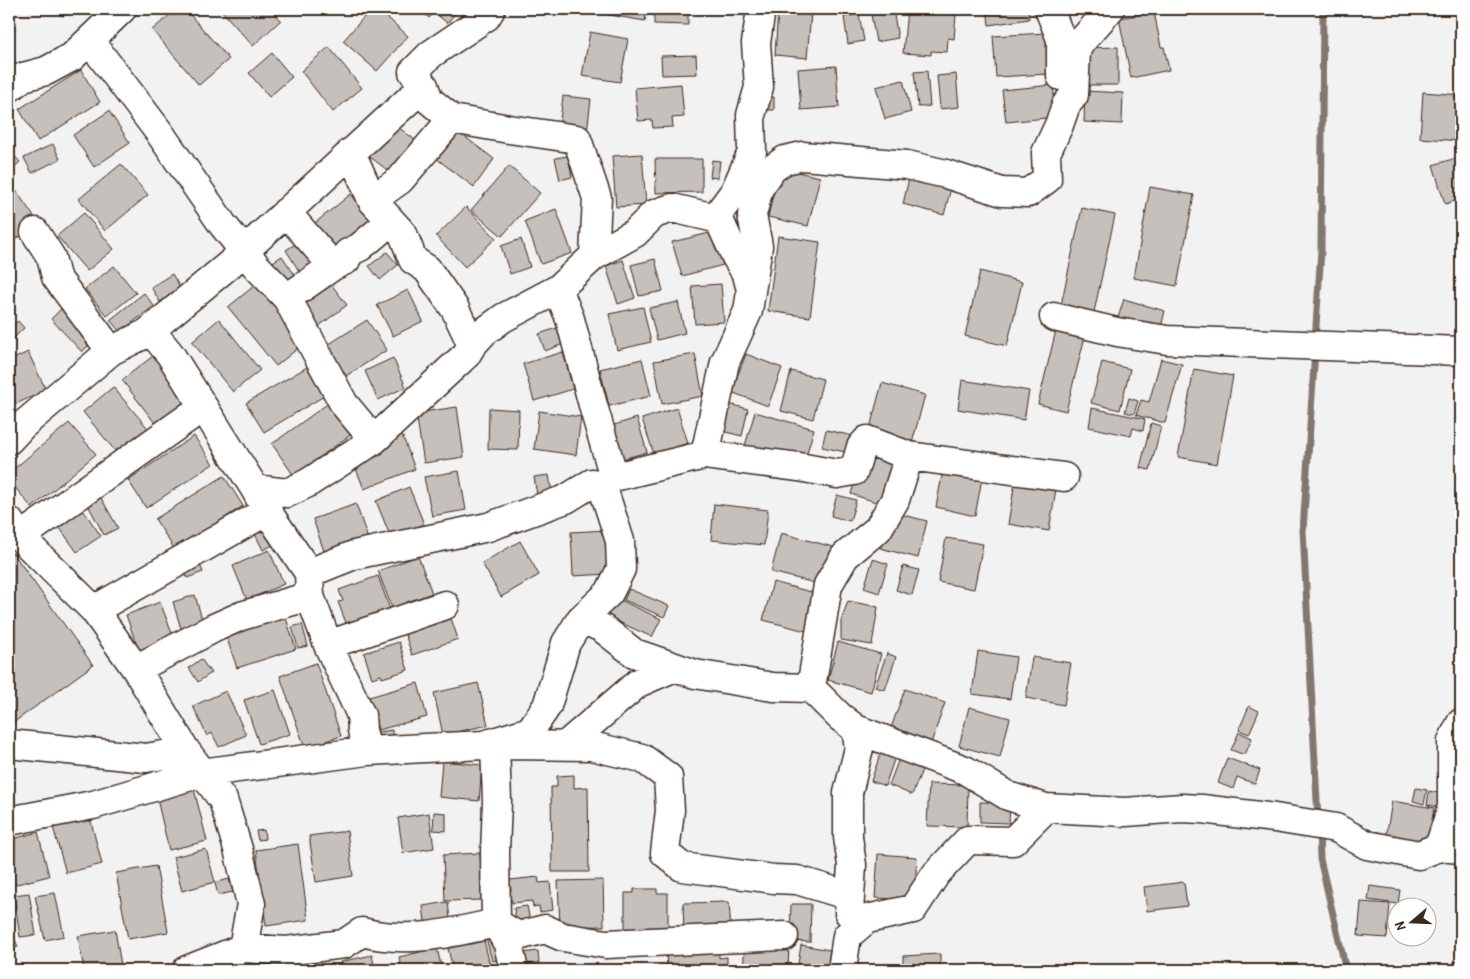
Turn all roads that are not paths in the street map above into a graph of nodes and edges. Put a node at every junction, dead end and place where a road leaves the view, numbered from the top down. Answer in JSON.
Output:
{"nodes":[{"id":1,"x":122,"y":9,"type":"edge"},
{"id":2,"x":491,"y":9,"type":"edge"},
{"id":3,"x":761,"y":9,"type":"edge"},
{"id":4,"x":1049,"y":9,"type":"edge"},
{"id":5,"x":1110,"y":9,"type":"edge"},
{"id":6,"x":90,"y":42,"type":"junction"},
{"id":7,"x":11,"y":82,"type":"edge"},
{"id":8,"x":424,"y":86,"type":"junction"},
{"id":9,"x":452,"y":119,"type":"junction"},
{"id":10,"x":1059,"y":125,"type":"junction"},
{"id":11,"x":351,"y":152,"type":"junction"},
{"id":12,"x":372,"y":200,"type":"junction"},
{"id":13,"x":286,"y":212,"type":"junction"},
{"id":14,"x":715,"y":218,"type":"junction"},
{"id":15,"x":390,"y":221,"type":"junction"},
{"id":16,"x":35,"y":232,"type":"dead end"},
{"id":17,"x":244,"y":250,"type":"junction"},
{"id":18,"x":594,"y":256,"type":"junction"},
{"id":19,"x":333,"y":266,"type":"junction"},
{"id":20,"x":558,"y":289,"type":"junction"},
{"id":21,"x":751,"y":290,"type":"junction"},
{"id":22,"x":287,"y":298,"type":"junction"},
{"id":23,"x":1054,"y":317,"type":"dead end"},
{"id":24,"x":147,"y":333,"type":"junction"},
{"id":25,"x":472,"y":345,"type":"junction"},
{"id":26,"x":111,"y":351,"type":"junction"},
{"id":27,"x":1461,"y":351,"type":"edge"},
{"id":28,"x":203,"y":407,"type":"junction"},
{"id":29,"x":14,"y":425,"type":"edge"},
{"id":30,"x":374,"y":440,"type":"junction"},
{"id":31,"x":705,"y":455,"type":"junction"},
{"id":32,"x":909,"y":456,"type":"junction"},
{"id":33,"x":1064,"y":477,"type":"dead end"},
{"id":34,"x":608,"y":481,"type":"junction"},
{"id":35,"x":261,"y":500,"type":"junction"},
{"id":36,"x":14,"y":529,"type":"edge"},
{"id":37,"x":310,"y":584,"type":"junction"},
{"id":38,"x":445,"y":605,"type":"dead end"},
{"id":39,"x":94,"y":610,"type":"junction"},
{"id":40,"x":580,"y":619,"type":"junction"},
{"id":41,"x":328,"y":645,"type":"junction"},
{"id":42,"x":676,"y":667,"type":"junction"},
{"id":43,"x":136,"y":669,"type":"junction"},
{"id":44,"x":810,"y":688,"type":"junction"},
{"id":45,"x":1461,"y":723,"type":"edge"},
{"id":46,"x":856,"y":729,"type":"junction"},
{"id":47,"x":9,"y":744,"type":"edge"},
{"id":48,"x":489,"y":745,"type":"junction"},
{"id":49,"x":566,"y":745,"type":"junction"},
{"id":50,"x":186,"y":751,"type":"junction"},
{"id":51,"x":367,"y":752,"type":"junction"},
{"id":52,"x":201,"y":773,"type":"junction"},
{"id":53,"x":1046,"y":808,"type":"junction"},
{"id":54,"x":9,"y":822,"type":"edge"},
{"id":55,"x":1450,"y":848,"type":"edge"},
{"id":56,"x":850,"y":896,"type":"junction"},
{"id":57,"x":496,"y":923,"type":"junction"},
{"id":58,"x":784,"y":936,"type":"dead end"},
{"id":59,"x":847,"y":936,"type":"junction"},
{"id":60,"x":243,"y":948,"type":"junction"},
{"id":61,"x":189,"y":970,"type":"edge"},
{"id":62,"x":514,"y":970,"type":"edge"},
{"id":63,"x":844,"y":970,"type":"edge"}],
"edges":[{"from":1,"to":6,"type":"street"},
{"from":2,"to":8,"type":"street"},
{"from":3,"to":14,"type":"street"},
{"from":4,"to":10,"type":"street"},
{"from":5,"to":10,"type":"street"},
{"from":6,"to":7,"type":"street"},
{"from":6,"to":17,"type":"street"},
{"from":8,"to":9,"type":"street"},
{"from":8,"to":11,"type":"street"},
{"from":9,"to":12,"type":"street"},
{"from":9,"to":18,"type":"street"},
{"from":10,"to":21,"type":"street"},
{"from":11,"to":12,"type":"street"},
{"from":11,"to":13,"type":"street"},
{"from":12,"to":15,"type":"street"},
{"from":13,"to":17,"type":"street"},
{"from":13,"to":19,"type":"street"},
{"from":14,"to":18,"type":"street"},
{"from":14,"to":21,"type":"street"},
{"from":15,"to":19,"type":"street"},
{"from":15,"to":25,"type":"street"},
{"from":16,"to":26,"type":"street"},
{"from":17,"to":22,"type":"street"},
{"from":17,"to":24,"type":"street"},
{"from":18,"to":20,"type":"street"},
{"from":19,"to":22,"type":"street"},
{"from":20,"to":25,"type":"street"},
{"from":20,"to":34,"type":"street"},
{"from":21,"to":31,"type":"street"},
{"from":22,"to":30,"type":"street"},
{"from":23,"to":27,"type":"street"},
{"from":24,"to":26,"type":"street"},
{"from":24,"to":28,"type":"street"},
{"from":25,"to":30,"type":"street"},
{"from":26,"to":29,"type":"street"},
{"from":28,"to":35,"type":"street"},
{"from":28,"to":36,"type":"street"},
{"from":30,"to":35,"type":"street"},
{"from":31,"to":32,"type":"street"},
{"from":31,"to":34,"type":"street"},
{"from":32,"to":33,"type":"street"},
{"from":32,"to":44,"type":"street"},
{"from":34,"to":37,"type":"street"},
{"from":34,"to":40,"type":"street"},
{"from":35,"to":37,"type":"street"},
{"from":35,"to":39,"type":"street"},
{"from":36,"to":39,"type":"street"},
{"from":37,"to":41,"type":"street"},
{"from":37,"to":43,"type":"street"},
{"from":38,"to":41,"type":"street"},
{"from":39,"to":43,"type":"street"},
{"from":40,"to":42,"type":"street"},
{"from":40,"to":48,"type":"street"},
{"from":41,"to":51,"type":"street"},
{"from":42,"to":44,"type":"street"},
{"from":42,"to":49,"type":"street"},
{"from":43,"to":50,"type":"street"},
{"from":44,"to":46,"type":"street"},
{"from":45,"to":55,"type":"street"},
{"from":46,"to":53,"type":"street"},
{"from":46,"to":56,"type":"street"},
{"from":47,"to":50,"type":"street"},
{"from":48,"to":49,"type":"street"},
{"from":48,"to":51,"type":"street"},
{"from":48,"to":57,"type":"street"},
{"from":49,"to":56,"type":"street"},
{"from":50,"to":52,"type":"street"},
{"from":51,"to":52,"type":"street"},
{"from":52,"to":54,"type":"street"},
{"from":52,"to":60,"type":"street"},
{"from":53,"to":55,"type":"street"},
{"from":53,"to":59,"type":"street"},
{"from":56,"to":59,"type":"street"},
{"from":57,"to":58,"type":"street"},
{"from":57,"to":60,"type":"street"},
{"from":57,"to":62,"type":"street"},
{"from":59,"to":63,"type":"street"},
{"from":60,"to":61,"type":"street"}]}
